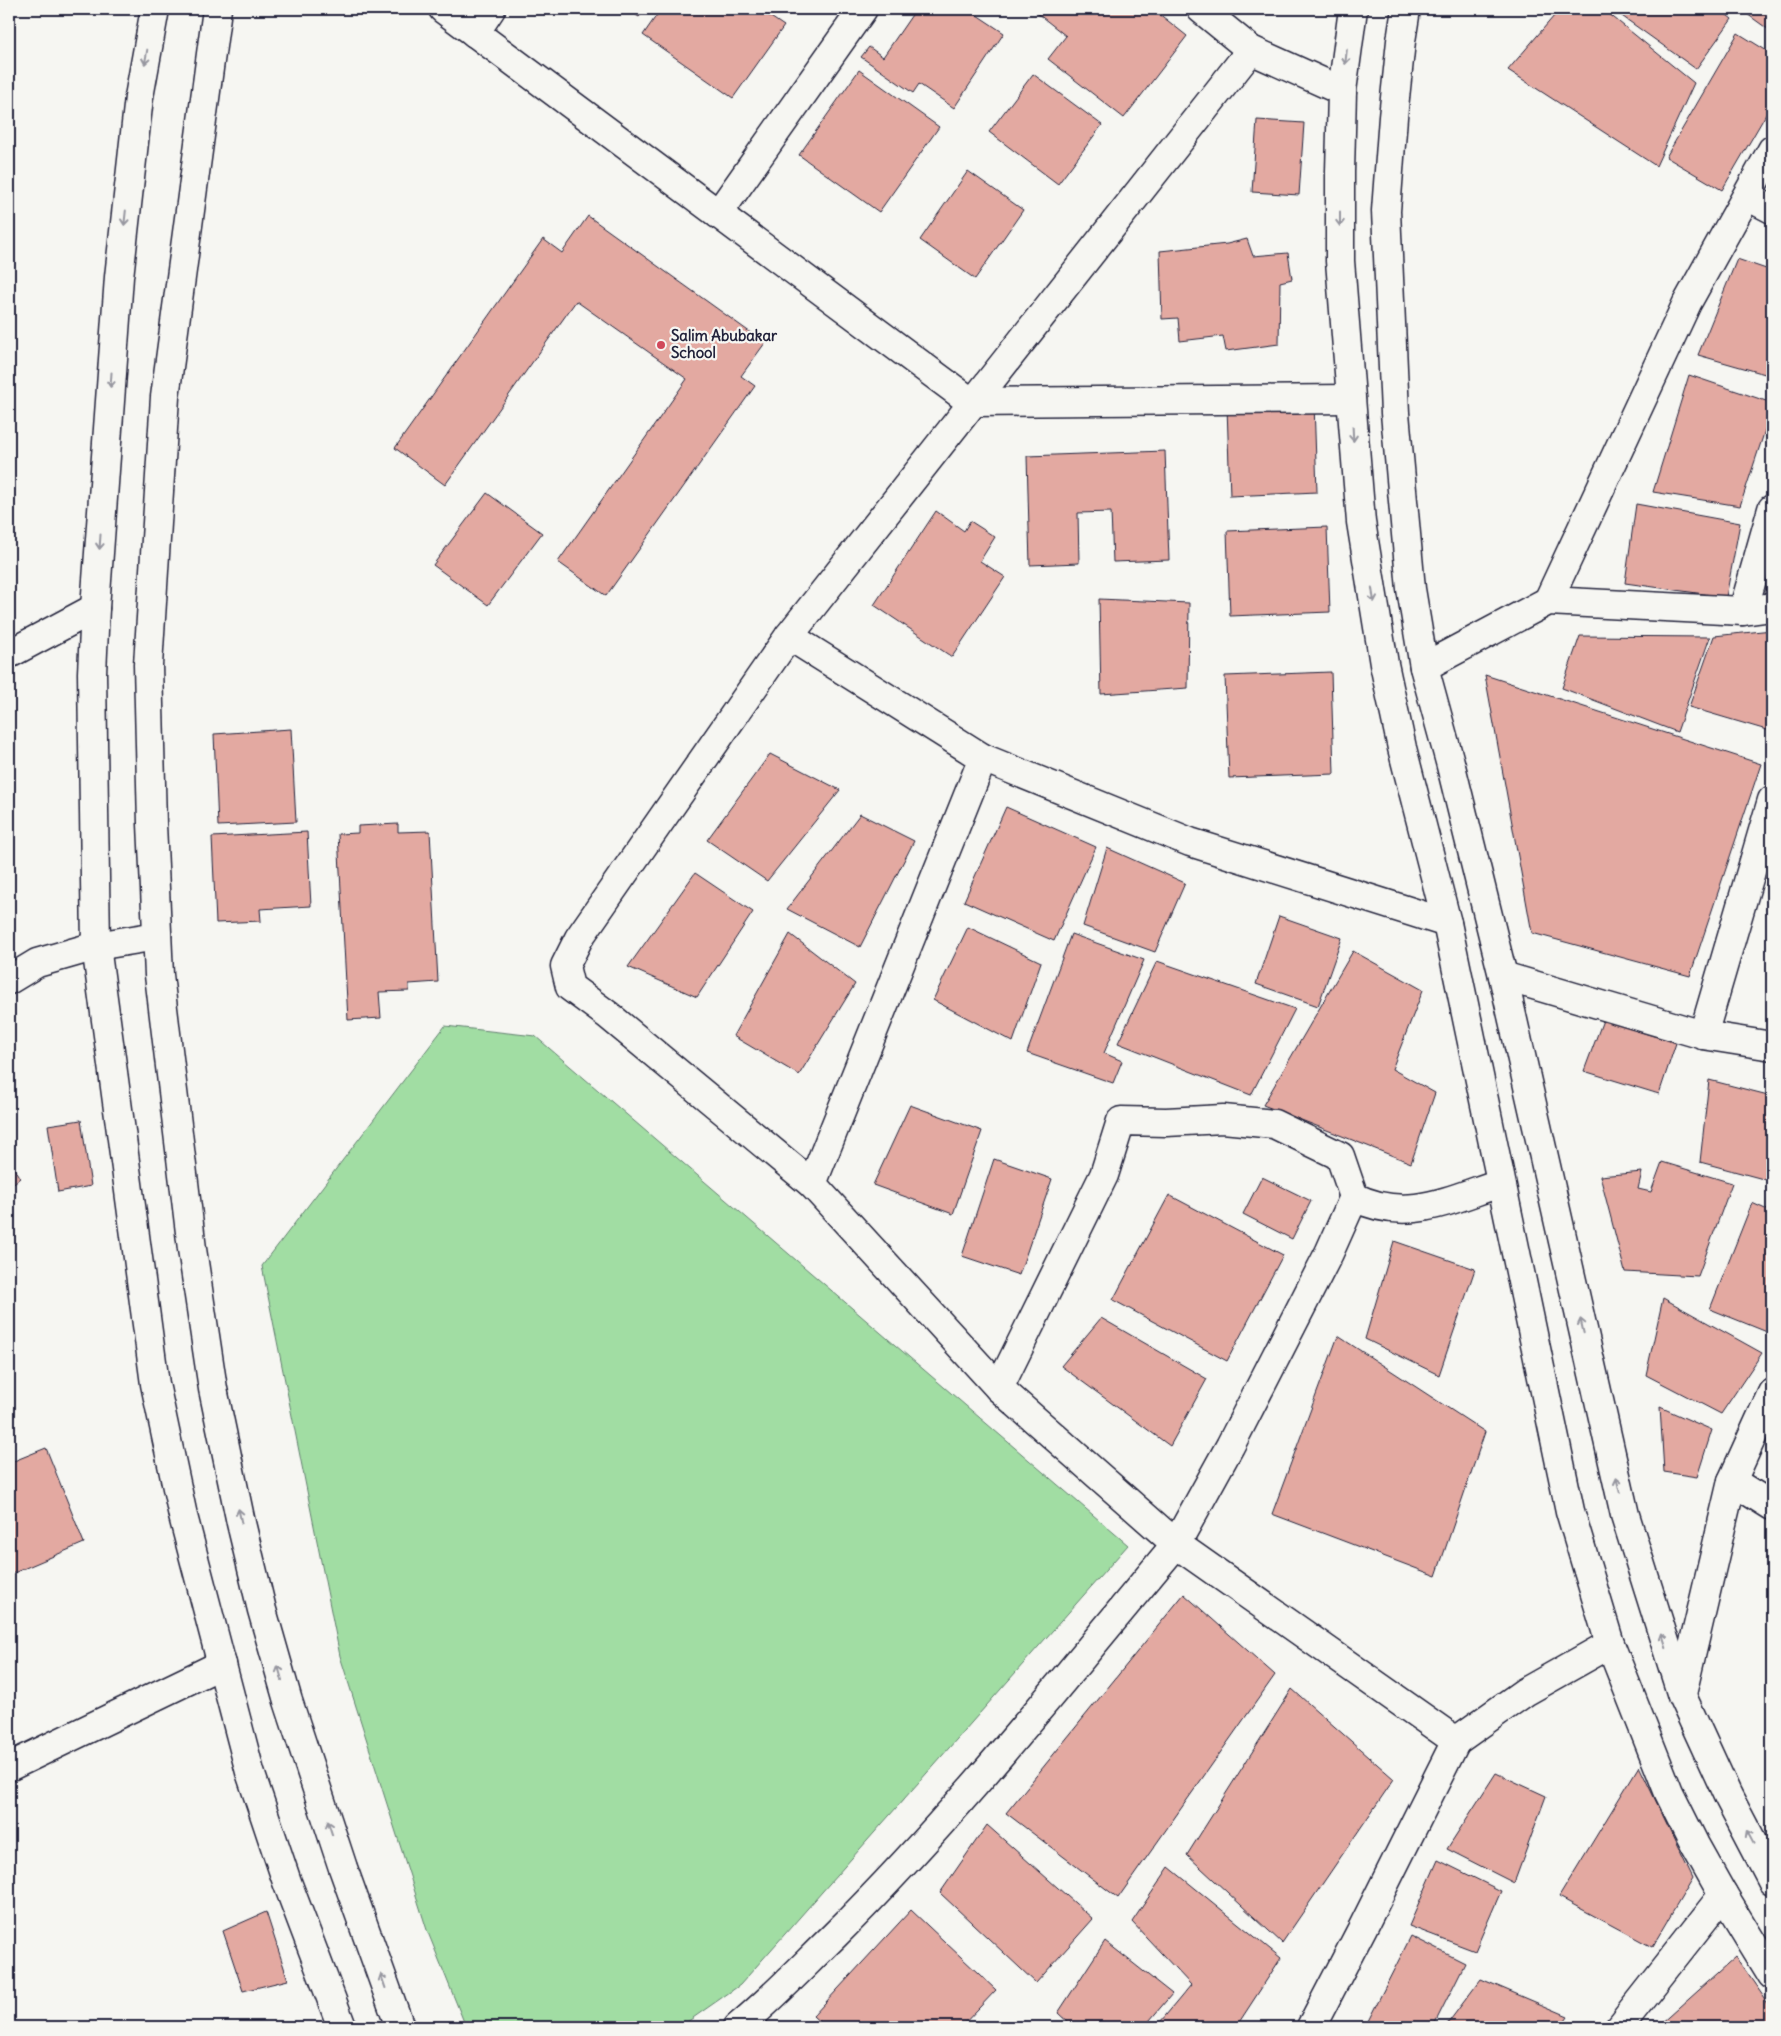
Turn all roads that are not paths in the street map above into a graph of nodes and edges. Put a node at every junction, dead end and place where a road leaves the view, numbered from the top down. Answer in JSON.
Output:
{"nodes":[{"id":1,"x":155,"y":9,"type":"edge"},
{"id":2,"x":217,"y":9,"type":"edge"},
{"id":3,"x":443,"y":9,"type":"edge"},
{"id":4,"x":491,"y":9,"type":"edge"},
{"id":5,"x":863,"y":9,"type":"edge"},
{"id":6,"x":1201,"y":9,"type":"edge"},
{"id":7,"x":1353,"y":9,"type":"edge"},
{"id":8,"x":1406,"y":9,"type":"edge"},
{"id":9,"x":475,"y":33,"type":"junction"},
{"id":10,"x":1251,"y":50,"type":"junction"},
{"id":11,"x":1342,"y":91,"type":"junction"},
{"id":12,"x":1772,"y":150,"type":"edge"},
{"id":13,"x":1747,"y":196,"type":"junction"},
{"id":14,"x":1772,"y":209,"type":"edge"},
{"id":15,"x":718,"y":214,"type":"junction"},
{"id":16,"x":1351,"y":399,"type":"junction"},
{"id":17,"x":971,"y":402,"type":"junction"},
{"id":18,"x":1772,"y":509,"type":"edge"},
{"id":19,"x":1548,"y":601,"type":"junction"},
{"id":20,"x":1772,"y":607,"type":"edge"},
{"id":21,"x":95,"y":608,"type":"junction"},
{"id":22,"x":1743,"y":610,"type":"junction"},
{"id":23,"x":788,"y":636,"type":"junction"},
{"id":24,"x":9,"y":654,"type":"edge"},
{"id":25,"x":1424,"y":667,"type":"junction"},
{"id":26,"x":983,"y":758,"type":"junction"},
{"id":27,"x":1772,"y":800,"type":"edge"},
{"id":28,"x":1447,"y":923,"type":"junction"},
{"id":29,"x":157,"y":936,"type":"junction"},
{"id":30,"x":96,"y":946,"type":"junction"},
{"id":31,"x":1504,"y":976,"type":"junction"},
{"id":32,"x":9,"y":980,"type":"edge"},
{"id":33,"x":1703,"y":1035,"type":"junction"},
{"id":34,"x":1772,"y":1046,"type":"edge"},
{"id":35,"x":1500,"y":1183,"type":"junction"},
{"id":36,"x":812,"y":1184,"type":"junction"},
{"id":37,"x":1354,"y":1197,"type":"junction"},
{"id":38,"x":999,"y":1388,"type":"junction"},
{"id":39,"x":1772,"y":1393,"type":"edge"},
{"id":40,"x":1732,"y":1481,"type":"junction"},
{"id":41,"x":1772,"y":1506,"type":"edge"},
{"id":42,"x":1176,"y":1544,"type":"junction"},
{"id":43,"x":1610,"y":1644,"type":"junction"},
{"id":44,"x":222,"y":1664,"type":"junction"},
{"id":45,"x":1682,"y":1696,"type":"junction"},
{"id":46,"x":1456,"y":1741,"type":"junction"},
{"id":47,"x":9,"y":1767,"type":"edge"},
{"id":48,"x":1772,"y":1880,"type":"edge"},
{"id":49,"x":1723,"y":1895,"type":"junction"},
{"id":50,"x":1772,"y":1975,"type":"edge"},
{"id":51,"x":767,"y":2018,"type":"edge"},
{"id":52,"x":342,"y":2027,"type":"edge"},
{"id":53,"x":400,"y":2027,"type":"edge"},
{"id":54,"x":738,"y":2027,"type":"edge"},
{"id":55,"x":1311,"y":2027,"type":"edge"},
{"id":56,"x":1619,"y":2027,"type":"edge"}],
"edges":[{"from":1,"to":21,"type":"street","one_way":true},
{"from":2,"to":29,"type":"street"},
{"from":3,"to":9,"type":"street"},
{"from":4,"to":9,"type":"street"},
{"from":5,"to":15,"type":"street"},
{"from":6,"to":10,"type":"street"},
{"from":7,"to":11,"type":"street","one_way":true},
{"from":8,"to":25,"type":"street"},
{"from":9,"to":15,"type":"street"},
{"from":10,"to":11,"type":"street"},
{"from":10,"to":17,"type":"street"},
{"from":11,"to":16,"type":"street","one_way":true},
{"from":12,"to":13,"type":"street"},
{"from":13,"to":14,"type":"street"},
{"from":13,"to":19,"type":"street"},
{"from":15,"to":17,"type":"street"},
{"from":16,"to":17,"type":"street"},
{"from":16,"to":28,"type":"street","one_way":true},
{"from":17,"to":23,"type":"street"},
{"from":18,"to":22,"type":"street"},
{"from":19,"to":22,"type":"street"},
{"from":19,"to":25,"type":"street"},
{"from":20,"to":22,"type":"street"},
{"from":21,"to":24,"type":"street"},
{"from":21,"to":30,"type":"street"},
{"from":23,"to":26,"type":"street"},
{"from":23,"to":36,"type":"street"},
{"from":25,"to":31,"type":"street"},
{"from":26,"to":28,"type":"street"},
{"from":26,"to":36,"type":"street"},
{"from":27,"to":33,"type":"street"},
{"from":28,"to":35,"type":"street"},
{"from":29,"to":30,"type":"street"},
{"from":53,"to":29,"type":"street","one_way":true},
{"from":30,"to":32,"type":"street"},
{"from":30,"to":44,"type":"street"},
{"from":31,"to":33,"type":"street"},
{"from":45,"to":31,"type":"street","one_way":true},
{"from":33,"to":34,"type":"street"},
{"from":35,"to":37,"type":"street"},
{"from":35,"to":43,"type":"street"},
{"from":36,"to":38,"type":"street"},
{"from":37,"to":38,"type":"street"},
{"from":37,"to":42,"type":"street"},
{"from":38,"to":42,"type":"street"},
{"from":39,"to":40,"type":"street"},
{"from":40,"to":41,"type":"street"},
{"from":40,"to":45,"type":"street"},
{"from":42,"to":46,"type":"street"},
{"from":42,"to":51,"type":"street"},
{"from":43,"to":46,"type":"street"},
{"from":43,"to":49,"type":"street"},
{"from":44,"to":47,"type":"street"},
{"from":44,"to":52,"type":"street"},
{"from":48,"to":45,"type":"street","one_way":true},
{"from":46,"to":55,"type":"street"},
{"from":49,"to":50,"type":"street"},
{"from":49,"to":56,"type":"street"},
{"from":51,"to":54,"type":"street"}]}
